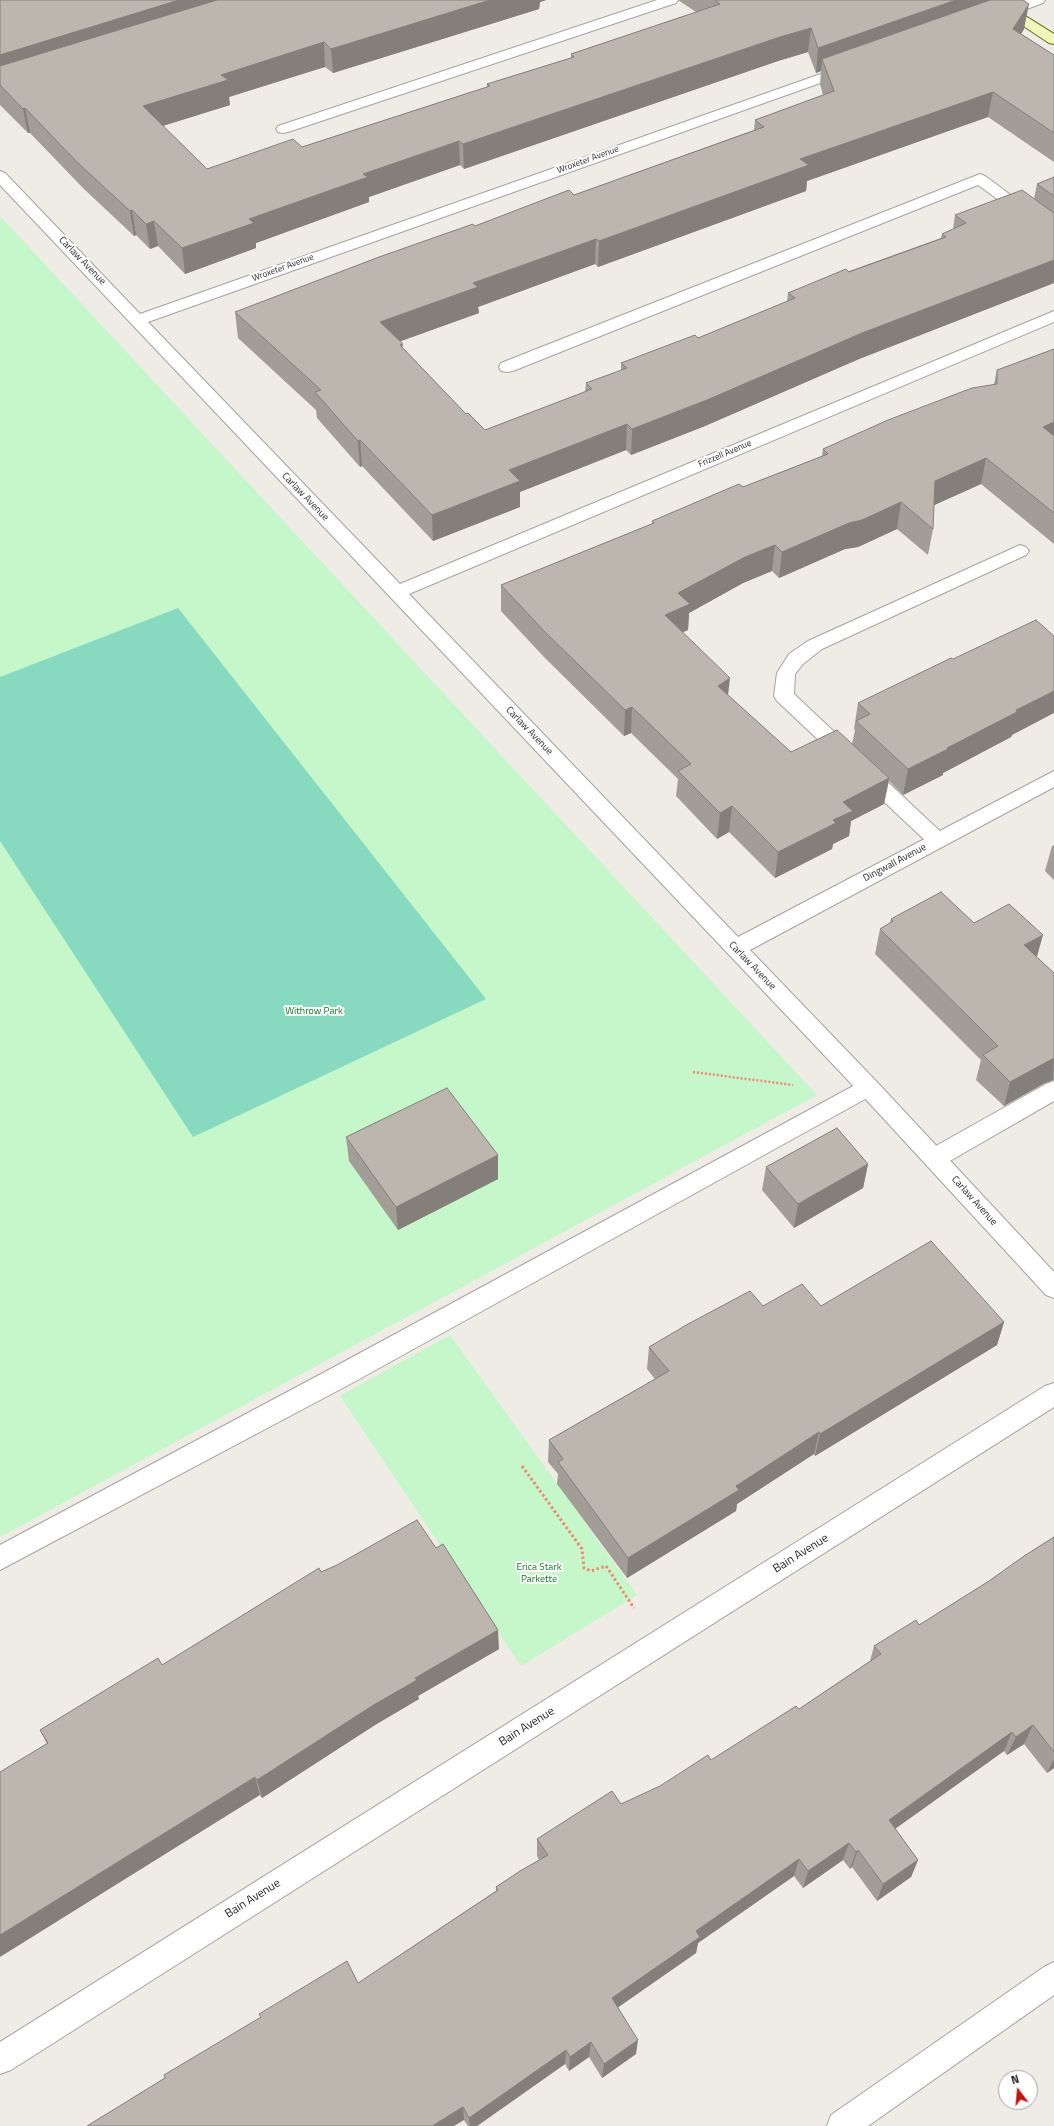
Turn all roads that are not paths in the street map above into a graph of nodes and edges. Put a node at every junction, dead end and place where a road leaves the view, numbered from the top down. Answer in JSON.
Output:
{"nodes":[{"id":1,"x":670,"y":0,"type":"edge"},
{"id":2,"x":990,"y":0,"type":"edge"},
{"id":3,"x":1038,"y":0,"type":"edge"},
{"id":4,"x":1008,"y":11,"type":"junction"},
{"id":5,"x":988,"y":18,"type":"edge"},
{"id":6,"x":1054,"y":40,"type":"edge"},
{"id":7,"x":863,"y":63,"type":"edge"},
{"id":8,"x":283,"y":129,"type":"dead end"},
{"id":9,"x":0,"y":176,"type":"edge"},
{"id":10,"x":1054,"y":234,"type":"edge"},
{"id":11,"x":1054,"y":316,"type":"edge"},
{"id":12,"x":138,"y":320,"type":"junction"},
{"id":13,"x":507,"y":367,"type":"dead end"},
{"id":14,"x":1020,"y":551,"type":"dead end"},
{"id":15,"x":397,"y":592,"type":"junction"},
{"id":16,"x":1054,"y":778,"type":"edge"},
{"id":17,"x":937,"y":840,"type":"junction"},
{"id":18,"x":735,"y":948,"type":"junction"},
{"id":19,"x":868,"y":1087,"type":"junction"},
{"id":20,"x":1054,"y":1090,"type":"edge"},
{"id":21,"x":935,"y":1158,"type":"junction"},
{"id":22,"x":1054,"y":1288,"type":"edge"},
{"id":23,"x":1054,"y":1394,"type":"edge"},
{"id":24,"x":0,"y":1558,"type":"edge"},
{"id":25,"x":1054,"y":1977,"type":"edge"},
{"id":26,"x":0,"y":2059,"type":"edge"},
{"id":27,"x":842,"y":2126,"type":"edge"}],
"edges":[{"from":1,"to":8,"type":"street"},
{"from":2,"to":4,"type":"main road"},
{"from":3,"to":4,"type":"street"},
{"from":4,"to":5,"type":"street"},
{"from":4,"to":6,"type":"main road"},
{"from":7,"to":12,"type":"street","name":"Wroxeter Avenue"},
{"from":9,"to":12,"type":"street","name":"Carlaw Avenue"},
{"from":10,"to":13,"type":"street"},
{"from":11,"to":15,"type":"street","name":"Frizzell Avenue"},
{"from":12,"to":15,"type":"street","name":"Carlaw Avenue"},
{"from":14,"to":17,"type":"street"},
{"from":15,"to":18,"type":"street","name":"Carlaw Avenue"},
{"from":16,"to":17,"type":"street","name":"Dingwall Avenue"},
{"from":17,"to":18,"type":"street","name":"Dingwall Avenue"},
{"from":18,"to":19,"type":"street","name":"Carlaw Avenue"},
{"from":19,"to":21,"type":"street","name":"Carlaw Avenue"},
{"from":19,"to":24,"type":"street"},
{"from":20,"to":21,"type":"street"},
{"from":21,"to":22,"type":"street","name":"Carlaw Avenue"},
{"from":23,"to":26,"type":"street","name":"Bain Avenue"},
{"from":25,"to":27,"type":"street"}]}
